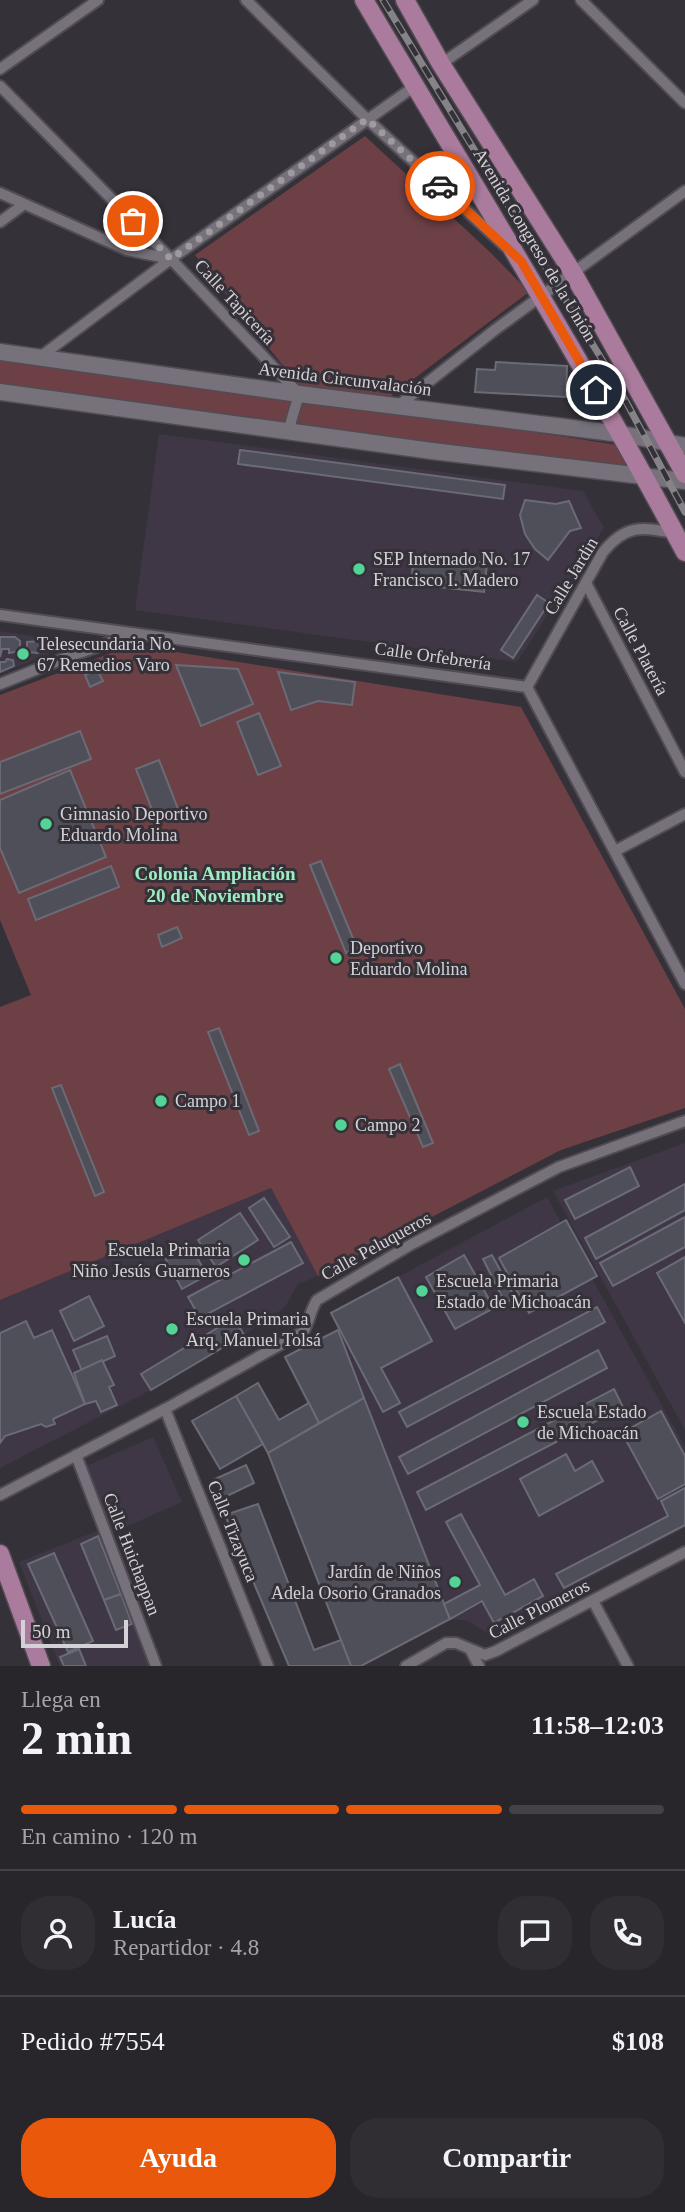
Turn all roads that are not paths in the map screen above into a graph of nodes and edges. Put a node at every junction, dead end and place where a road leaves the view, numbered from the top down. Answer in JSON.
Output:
{"nodes":[{"id":1,"x":98,"y":0,"type":"edge"},
{"id":2,"x":246,"y":0,"type":"edge"},
{"id":3,"x":364,"y":0,"type":"edge"},
{"id":4,"x":405,"y":0,"type":"edge"},
{"id":5,"x":533,"y":0,"type":"edge"},
{"id":6,"x":581,"y":0,"type":"edge"},
{"id":7,"x":442,"y":64,"type":"junction"},
{"id":8,"x":0,"y":69,"type":"edge"},
{"id":9,"x":0,"y":86,"type":"edge"},
{"id":10,"x":415,"y":86,"type":"junction"},
{"id":11,"x":685,"y":103,"type":"edge"},
{"id":12,"x":367,"y":119,"type":"junction"},
{"id":13,"x":685,"y":191,"type":"edge"},
{"id":14,"x":0,"y":193,"type":"edge"},
{"id":15,"x":23,"y":205,"type":"junction"},
{"id":16,"x":0,"y":222,"type":"edge"},
{"id":17,"x":171,"y":259,"type":"junction"},
{"id":18,"x":521,"y":261,"type":"junction"},
{"id":19,"x":573,"y":273,"type":"junction"},
{"id":20,"x":541,"y":296,"type":"junction"},
{"id":21,"x":0,"y":352,"type":"edge"},
{"id":22,"x":40,"y":357,"type":"junction"},
{"id":23,"x":0,"y":392,"type":"edge"},
{"id":24,"x":299,"y":394,"type":"junction"},
{"id":25,"x":399,"y":405,"type":"junction"},
{"id":26,"x":288,"y":432,"type":"junction"},
{"id":27,"x":621,"y":433,"type":"junction"},
{"id":28,"x":676,"y":444,"type":"edge"},
{"id":29,"x":685,"y":474,"type":"edge"},
{"id":30,"x":646,"y":478,"type":"junction"},
{"id":31,"x":685,"y":481,"type":"edge"},
{"id":32,"x":675,"y":533,"type":"junction"},
{"id":33,"x":685,"y":552,"type":"edge"},
{"id":34,"x":586,"y":583,"type":"junction"},
{"id":35,"x":0,"y":615,"type":"edge"},
{"id":36,"x":136,"y":634,"type":"junction"},
{"id":37,"x":0,"y":684,"type":"edge"},
{"id":38,"x":527,"y":687,"type":"junction"},
{"id":39,"x":685,"y":772,"type":"edge"},
{"id":40,"x":685,"y":814,"type":"edge"},
{"id":41,"x":615,"y":851,"type":"junction"},
{"id":42,"x":685,"y":984,"type":"edge"},
{"id":43,"x":685,"y":1121,"type":"edge"},
{"id":44,"x":165,"y":1409,"type":"junction"},
{"id":45,"x":76,"y":1455,"type":"junction"},
{"id":46,"x":0,"y":1495,"type":"edge"},
{"id":47,"x":685,"y":1552,"type":"edge"},
{"id":48,"x":0,"y":1554,"type":"edge"},
{"id":49,"x":593,"y":1601,"type":"junction"},
{"id":50,"x":471,"y":1651,"type":"junction"},
{"id":51,"x":41,"y":1666,"type":"edge"},
{"id":52,"x":156,"y":1666,"type":"edge"},
{"id":53,"x":268,"y":1666,"type":"edge"},
{"id":54,"x":407,"y":1666,"type":"edge"},
{"id":55,"x":479,"y":1666,"type":"edge"},
{"id":56,"x":628,"y":1666,"type":"edge"}],
"edges":[{"from":1,"to":8,"type":"street"},
{"from":2,"to":12,"type":"street"},
{"from":3,"to":10,"type":"main road","name":"Avenida Congreso de la Unión"},
{"from":4,"to":7,"type":"main road","name":"Avenida Congreso de la Unión"},
{"from":5,"to":7,"type":"street"},
{"from":6,"to":11,"type":"street"},
{"from":7,"to":19,"type":"main road","name":"Avenida Congreso de la Unión"},
{"from":9,"to":17,"type":"street","name":"Calle Tapicería"},
{"from":10,"to":12,"type":"street"},
{"from":10,"to":18,"type":"main road","name":"Avenida Congreso de la Unión"},
{"from":12,"to":17,"type":"street"},
{"from":12,"to":18,"type":"street"},
{"from":13,"to":19,"type":"street"},
{"from":14,"to":15,"type":"street"},
{"from":15,"to":16,"type":"street"},
{"from":15,"to":17,"type":"street"},
{"from":17,"to":22,"type":"street"},
{"from":17,"to":24,"type":"street","name":"Calle Tapicería"},
{"from":18,"to":20,"type":"main road","name":"Avenida Congreso de la Unión"},
{"from":19,"to":20,"type":"street"},
{"from":19,"to":28,"type":"main road","name":"Avenida Congreso de la Unión"},
{"from":20,"to":25,"type":"street"},
{"from":20,"to":27,"type":"main road","name":"Avenida Congreso de la Unión"},
{"from":21,"to":22,"type":"main road","name":"Avenida Circunvalación"},
{"from":22,"to":24,"type":"main road","name":"Avenida Circunvalación"},
{"from":23,"to":26,"type":"main road"},
{"from":24,"to":25,"type":"main road","name":"Avenida Circunvalación"},
{"from":24,"to":26,"type":"street"},
{"from":25,"to":27,"type":"main road","name":"Avenida Circunvalación"},
{"from":26,"to":30,"type":"main road"},
{"from":27,"to":28,"type":"main road","name":"Avenida Circunvalación"},
{"from":27,"to":30,"type":"main road","name":"Avenida Congreso de la Unión"},
{"from":28,"to":29,"type":"main road","name":"Avenida Congreso de la Unión"},
{"from":30,"to":31,"type":"main road"},
{"from":30,"to":32,"type":"main road","name":"Avenida Congreso de la Unión"},
{"from":32,"to":33,"type":"main road","name":"Avenida Congreso de la Unión"},
{"from":32,"to":34,"type":"street","name":"Calle Jardin"},
{"from":34,"to":38,"type":"street","name":"Calle Jardin"},
{"from":34,"to":39,"type":"street","name":"Calle Platería"},
{"from":35,"to":36,"type":"street","name":"Calle Orfebrería"},
{"from":36,"to":37,"type":"street"},
{"from":36,"to":38,"type":"street","name":"Calle Orfebrería"},
{"from":38,"to":41,"type":"street"},
{"from":40,"to":41,"type":"street"},
{"from":41,"to":42,"type":"street"},
{"from":43,"to":44,"type":"street","name":"Calle Peluqueros"},
{"from":44,"to":45,"type":"street","name":"Calle Peluqueros"},
{"from":44,"to":53,"type":"street","name":"Calle Tizayuca"},
{"from":45,"to":46,"type":"street","name":"Calle Peluqueros"},
{"from":45,"to":52,"type":"street","name":"Calle Huichappan"},
{"from":47,"to":49,"type":"street","name":"Calle Plomeros"},
{"from":48,"to":51,"type":"main road"},
{"from":49,"to":50,"type":"street","name":"Calle Plomeros"},
{"from":49,"to":56,"type":"street"},
{"from":50,"to":54,"type":"street","name":"Calle Plomeros"},
{"from":50,"to":55,"type":"street"}]}
